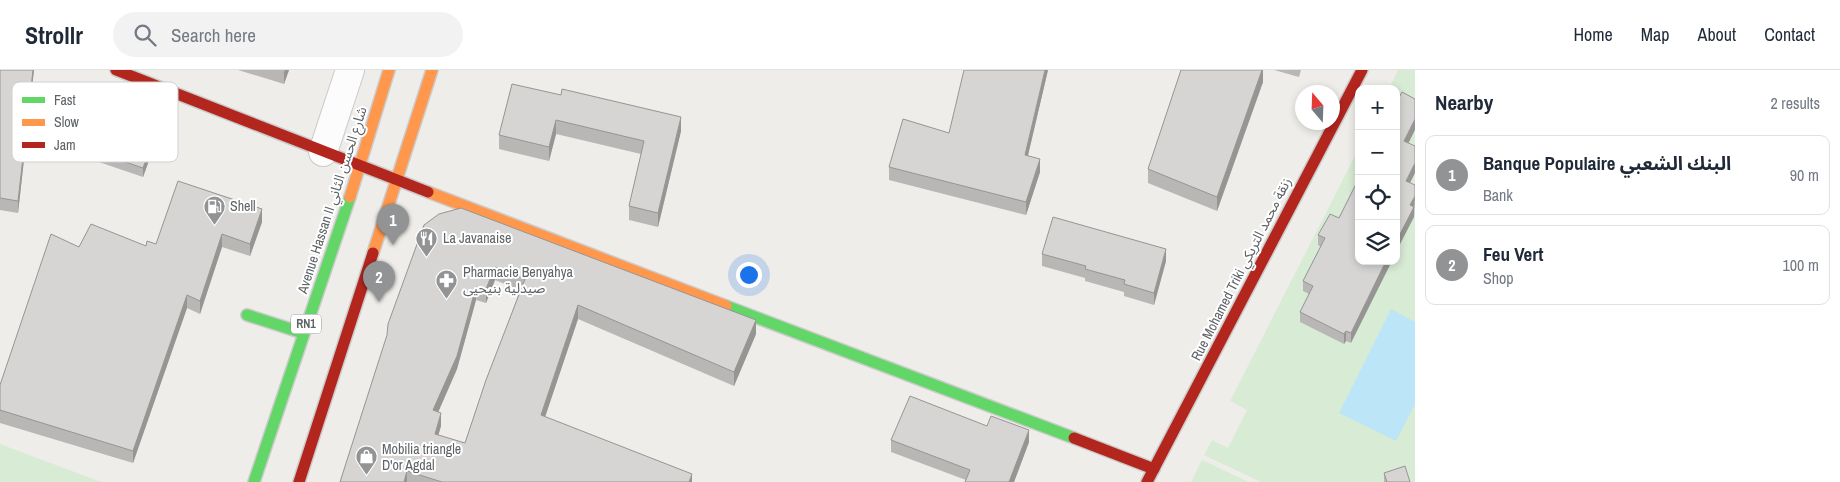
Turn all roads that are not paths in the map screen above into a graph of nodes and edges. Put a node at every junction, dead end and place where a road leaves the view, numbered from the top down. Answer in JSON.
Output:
{"nodes":[{"id":1,"x":116,"y":70,"type":"edge"},
{"id":2,"x":350,"y":70,"type":"edge"},
{"id":3,"x":389,"y":70,"type":"edge"},
{"id":4,"x":432,"y":70,"type":"edge"},
{"id":5,"x":1362,"y":70,"type":"edge"},
{"id":6,"x":146,"y":82,"type":"edge"},
{"id":7,"x":178,"y":95,"type":"edge"},
{"id":8,"x":323,"y":152,"type":"junction"},
{"id":9,"x":360,"y":166,"type":"junction"},
{"id":10,"x":396,"y":180,"type":"junction"},
{"id":11,"x":247,"y":315,"type":"dead end"},
{"id":12,"x":303,"y":333,"type":"junction"},
{"id":13,"x":1154,"y":469,"type":"junction"},
{"id":14,"x":254,"y":482,"type":"edge"},
{"id":15,"x":299,"y":482,"type":"edge"},
{"id":16,"x":1147,"y":482,"type":"edge"}],
"edges":[{"from":1,"to":6,"type":"street"},
{"from":2,"to":8,"type":"street"},
{"from":3,"to":9,"type":"street","name":"Avenue Hassan II شارع الحسن الثاني","number":"RN1"},
{"from":4,"to":10,"type":"street"},
{"from":5,"to":13,"type":"street","name":"Rue Mohamed Triki زنقة محمد التريكي"},
{"from":7,"to":8,"type":"street"},
{"from":8,"to":9,"type":"street"},
{"from":9,"to":10,"type":"street"},
{"from":9,"to":12,"type":"street","name":"Avenue Hassan II شارع الحسن الثاني","number":"RN1"},
{"from":10,"to":13,"type":"street"},
{"from":10,"to":15,"type":"street"},
{"from":11,"to":12,"type":"street"},
{"from":12,"to":14,"type":"street","name":"Avenue Hassan II شارع الحسن الثاني","number":"RN1"},
{"from":13,"to":16,"type":"street","name":"Rue Mohamed Triki زنقة محمد التريكي"}]}
